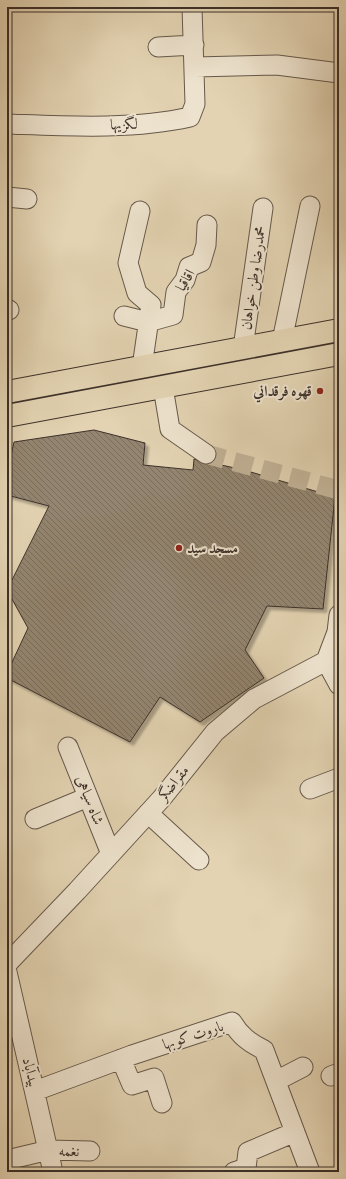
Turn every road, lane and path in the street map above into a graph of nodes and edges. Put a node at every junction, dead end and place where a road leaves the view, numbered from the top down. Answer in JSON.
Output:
{"nodes":[{"id":1,"x":192,"y":7,"type":"edge"},
{"id":2,"x":194,"y":45,"type":"junction"},
{"id":3,"x":158,"y":47,"type":"dead end"},
{"id":4,"x":195,"y":66,"type":"junction"},
{"id":5,"x":339,"y":73,"type":"edge"},
{"id":6,"x":7,"y":124,"type":"edge"},
{"id":7,"x":7,"y":197,"type":"edge"},
{"id":8,"x":27,"y":199,"type":"dead end"},
{"id":9,"x":310,"y":206,"type":"dead end"},
{"id":10,"x":264,"y":208,"type":"dead end"},
{"id":11,"x":140,"y":211,"type":"dead end"},
{"id":12,"x":207,"y":225,"type":"dead end"},
{"id":13,"x":124,"y":316,"type":"dead end"},
{"id":14,"x":148,"y":322,"type":"junction"},
{"id":15,"x":331,"y":332,"type":"edge"},
{"id":16,"x":282,"y":341,"type":"junction"},
{"id":17,"x":243,"y":348,"type":"junction"},
{"id":18,"x":334,"y":355,"type":"edge"},
{"id":19,"x":142,"y":367,"type":"junction"},
{"id":20,"x":163,"y":387,"type":"junction"},
{"id":21,"x":7,"y":392,"type":"edge"},
{"id":22,"x":7,"y":416,"type":"edge"},
{"id":23,"x":206,"y":454,"type":"tunnel mouth"},
{"id":24,"x":339,"y":616,"type":"edge"},
{"id":25,"x":326,"y":661,"type":"junction"},
{"id":26,"x":339,"y":685,"type":"edge"},
{"id":27,"x":68,"y":747,"type":"dead end"},
{"id":28,"x":339,"y":778,"type":"edge"},
{"id":29,"x":310,"y":789,"type":"dead end"},
{"id":30,"x":88,"y":797,"type":"junction"},
{"id":31,"x":148,"y":813,"type":"junction"},
{"id":32,"x":35,"y":819,"type":"dead end"},
{"id":33,"x":111,"y":854,"type":"junction"},
{"id":34,"x":199,"y":860,"type":"dead end"},
{"id":35,"x":7,"y":964,"type":"edge"},
{"id":36,"x":7,"y":972,"type":"edge"},
{"id":37,"x":121,"y":1059,"type":"junction"},
{"id":38,"x":303,"y":1068,"type":"dead end"},
{"id":39,"x":276,"y":1081,"type":"junction"},
{"id":40,"x":35,"y":1091,"type":"junction"},
{"id":41,"x":162,"y":1103,"type":"dead end"},
{"id":42,"x":295,"y":1132,"type":"junction"},
{"id":43,"x":90,"y":1151,"type":"dead end"},
{"id":44,"x":7,"y":1160,"type":"edge"},
{"id":45,"x":48,"y":1165,"type":"edge"},
{"id":46,"x":234,"y":1172,"type":"edge"},
{"id":47,"x":310,"y":1172,"type":"edge"}],
"edges":[{"from":1,"to":2,"type":"street","name":"لگزیها"},
{"from":2,"to":3,"type":"street"},
{"from":2,"to":4,"type":"street","name":"لگزیها"},
{"from":4,"to":5,"type":"street"},
{"from":4,"to":6,"type":"street","name":"لگزیها"},
{"from":7,"to":8,"type":"street"},
{"from":9,"to":16,"type":"street"},
{"from":10,"to":17,"type":"street","name":"محمدرضا وطن خواهان"},
{"from":11,"to":14,"type":"street"},
{"from":12,"to":14,"type":"street","name":"اقاقیا"},
{"from":13,"to":14,"type":"street"},
{"from":14,"to":19,"type":"street"},
{"from":15,"to":16,"type":"main road"},
{"from":15,"to":18,"type":"main road"},
{"from":16,"to":17,"type":"main road"},
{"from":17,"to":19,"type":"main road"},
{"from":18,"to":20,"type":"main road"},
{"from":19,"to":21,"type":"main road"},
{"from":20,"to":22,"type":"main road"},
{"from":20,"to":23,"type":"street"},
{"from":24,"to":25,"type":"street"},
{"from":25,"to":26,"type":"street"},
{"from":25,"to":31,"type":"street","name":"مقراضگر"},
{"from":27,"to":30,"type":"street","name":"شاه سیاهی"},
{"from":28,"to":29,"type":"street"},
{"from":30,"to":32,"type":"street"},
{"from":30,"to":33,"type":"street","name":"شاه سیاهی"},
{"from":31,"to":33,"type":"street","name":"مقراضگر"},
{"from":31,"to":34,"type":"street"},
{"from":33,"to":35,"type":"street","name":"مقراضگر"},
{"from":36,"to":40,"type":"street","name":"بیدآباد"},
{"from":37,"to":39,"type":"street","name":"باروت کوبها"},
{"from":37,"to":40,"type":"street","name":"باروت کوبها"},
{"from":37,"to":41,"type":"street"},
{"from":38,"to":39,"type":"street"},
{"from":39,"to":42,"type":"street","name":"باروت کوبها"},
{"from":40,"to":45,"type":"street","name":"بیدآباد"},
{"from":42,"to":46,"type":"street"},
{"from":42,"to":47,"type":"street","name":"باروت کوبها"},
{"from":43,"to":45,"type":"street","name":"نغمه"},
{"from":44,"to":45,"type":"street","name":"نغمه"}]}
